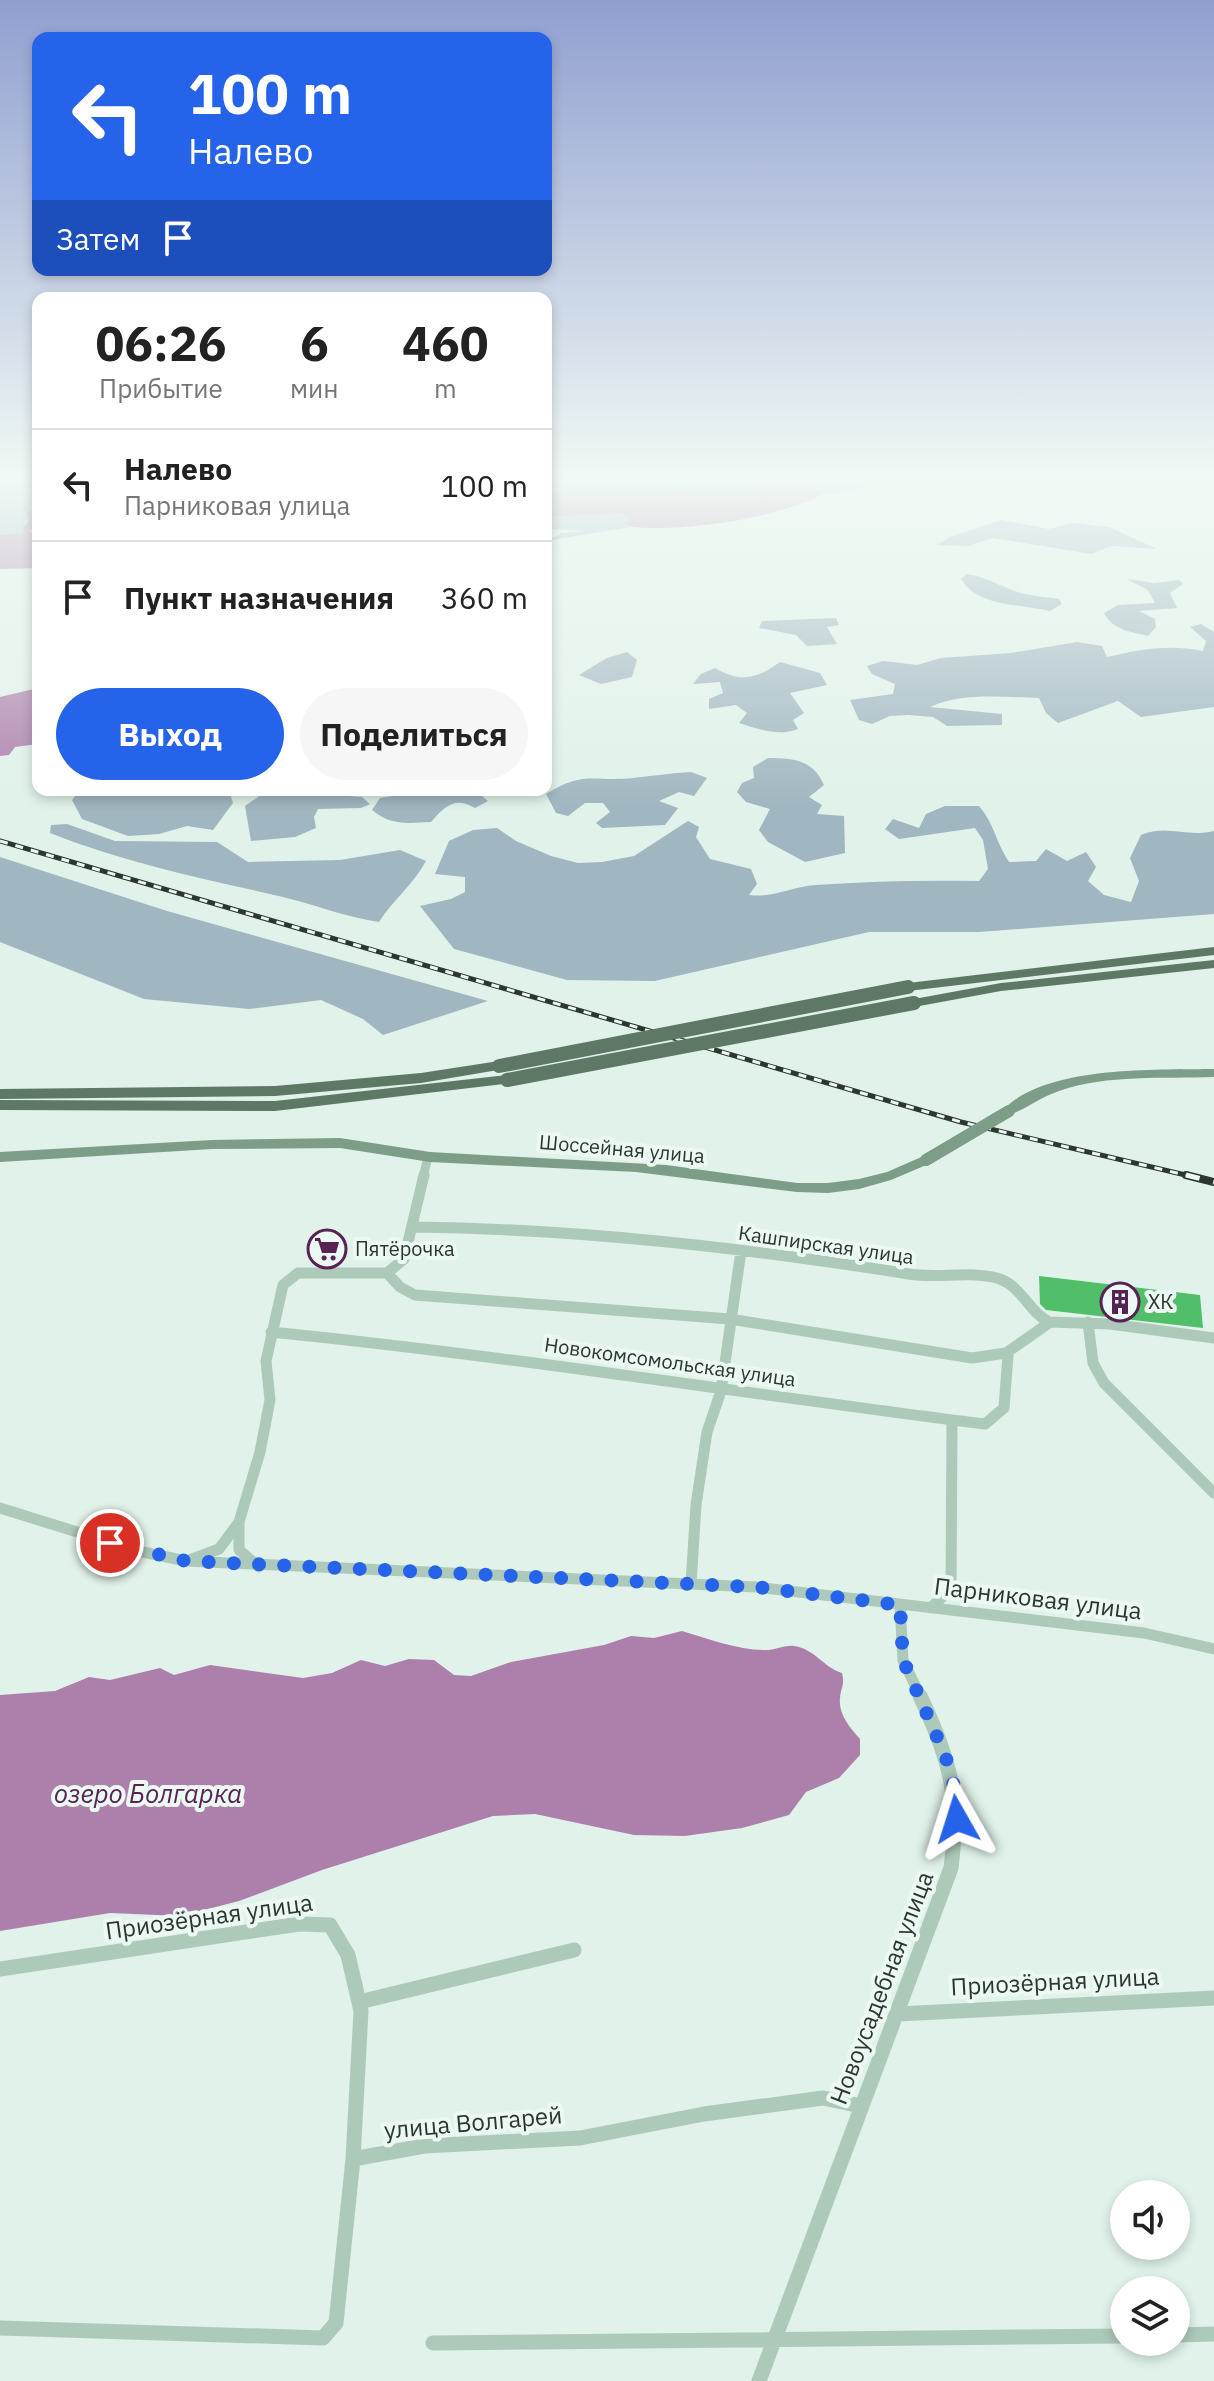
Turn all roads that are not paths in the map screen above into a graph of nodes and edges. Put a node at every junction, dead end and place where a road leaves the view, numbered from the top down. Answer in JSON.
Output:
{"nodes":[{"id":1,"x":1214,"y":951,"type":"edge"},
{"id":2,"x":1214,"y":964,"type":"edge"},
{"id":3,"x":1214,"y":1073,"type":"edge"},
{"id":4,"x":0,"y":1094,"type":"edge"},
{"id":5,"x":0,"y":1105,"type":"edge"},
{"id":6,"x":0,"y":1157,"type":"edge"},
{"id":7,"x":428,"y":1157,"type":"junction"},
{"id":8,"x":414,"y":1227,"type":"junction"},
{"id":9,"x":741,"y":1251,"type":"junction"},
{"id":10,"x":387,"y":1273,"type":"junction"},
{"id":11,"x":730,"y":1319,"type":"junction"},
{"id":12,"x":1088,"y":1322,"type":"junction"},
{"id":13,"x":1049,"y":1323,"type":"junction"},
{"id":14,"x":271,"y":1332,"type":"junction"},
{"id":15,"x":1214,"y":1338,"type":"edge"},
{"id":16,"x":1008,"y":1355,"type":"junction"},
{"id":17,"x":721,"y":1391,"type":"junction"},
{"id":18,"x":952,"y":1422,"type":"junction"},
{"id":19,"x":1214,"y":1493,"type":"edge"},
{"id":20,"x":0,"y":1508,"type":"edge"},
{"id":21,"x":239,"y":1522,"type":"junction"},
{"id":22,"x":186,"y":1561,"type":"junction"},
{"id":23,"x":259,"y":1567,"type":"junction"},
{"id":24,"x":691,"y":1584,"type":"junction"},
{"id":25,"x":900,"y":1605,"type":"junction"},
{"id":26,"x":932,"y":1607,"type":"junction"},
{"id":27,"x":1214,"y":1649,"type":"edge"},
{"id":28,"x":574,"y":1950,"type":"dead end"},
{"id":29,"x":0,"y":1969,"type":"edge"},
{"id":30,"x":1214,"y":1998,"type":"edge"},
{"id":31,"x":359,"y":2002,"type":"junction"},
{"id":32,"x":898,"y":2014,"type":"junction"},
{"id":33,"x":861,"y":2106,"type":"junction"},
{"id":34,"x":353,"y":2159,"type":"junction"},
{"id":35,"x":0,"y":2328,"type":"edge"},
{"id":36,"x":1214,"y":2334,"type":"edge"},
{"id":37,"x":1190,"y":2335,"type":"edge"},
{"id":38,"x":1110,"y":2336,"type":"edge"},
{"id":39,"x":774,"y":2341,"type":"junction"},
{"id":40,"x":433,"y":2343,"type":"dead end"},
{"id":41,"x":759,"y":2381,"type":"edge"}],
"edges":[{"from":1,"to":4,"type":"main road","bridge":true},
{"from":2,"to":5,"type":"main road","bridge":true},
{"from":3,"to":7,"type":"main road","name":"Шоссейная улица","bridge":true},
{"from":6,"to":7,"type":"main road","name":"Шоссейная улица"},
{"from":7,"to":8,"type":"street"},
{"from":8,"to":9,"type":"street","name":"Кашпирская улица"},
{"from":8,"to":10,"type":"street"},
{"from":9,"to":11,"type":"street"},
{"from":9,"to":13,"type":"street","name":"Кашпирская улица"},
{"from":10,"to":11,"type":"street"},
{"from":10,"to":14,"type":"street"},
{"from":11,"to":16,"type":"street"},
{"from":11,"to":17,"type":"street"},
{"from":12,"to":13,"type":"street"},
{"from":12,"to":15,"type":"street"},
{"from":12,"to":19,"type":"street"},
{"from":13,"to":16,"type":"street"},
{"from":14,"to":17,"type":"street","name":"Новокомсомольская улица"},
{"from":14,"to":21,"type":"street"},
{"from":16,"to":18,"type":"street","name":"Новокомсомольская улица"},
{"from":17,"to":18,"type":"street","name":"Новокомсомольская улица"},
{"from":17,"to":24,"type":"street"},
{"from":18,"to":26,"type":"street"},
{"from":20,"to":22,"type":"street","name":"Парниковая улица"},
{"from":21,"to":22,"type":"street"},
{"from":21,"to":23,"type":"street"},
{"from":22,"to":23,"type":"street","name":"Парниковая улица"},
{"from":23,"to":24,"type":"street","name":"Парниковая улица"},
{"from":24,"to":25,"type":"street","name":"Парниковая улица"},
{"from":25,"to":26,"type":"street","name":"Парниковая улица"},
{"from":25,"to":32,"type":"street","name":"Новоусадебная улица"},
{"from":26,"to":27,"type":"street","name":"Парниковая улица"},
{"from":28,"to":31,"type":"street"},
{"from":29,"to":31,"type":"street","name":"Приозёрная улица"},
{"from":30,"to":32,"type":"street","name":"Приозёрная улица"},
{"from":31,"to":34,"type":"street","name":"Приозёрная улица"},
{"from":32,"to":33,"type":"street","name":"Новоусадебная улица"},
{"from":33,"to":34,"type":"street","name":"улица Волгарей"},
{"from":33,"to":39,"type":"street","name":"Новоусадебная улица"},
{"from":34,"to":35,"type":"street"},
{"from":36,"to":37,"type":"street"},
{"from":38,"to":39,"type":"street"},
{"from":39,"to":40,"type":"street"},
{"from":39,"to":41,"type":"street","name":"Новоусадебная улица"}]}
